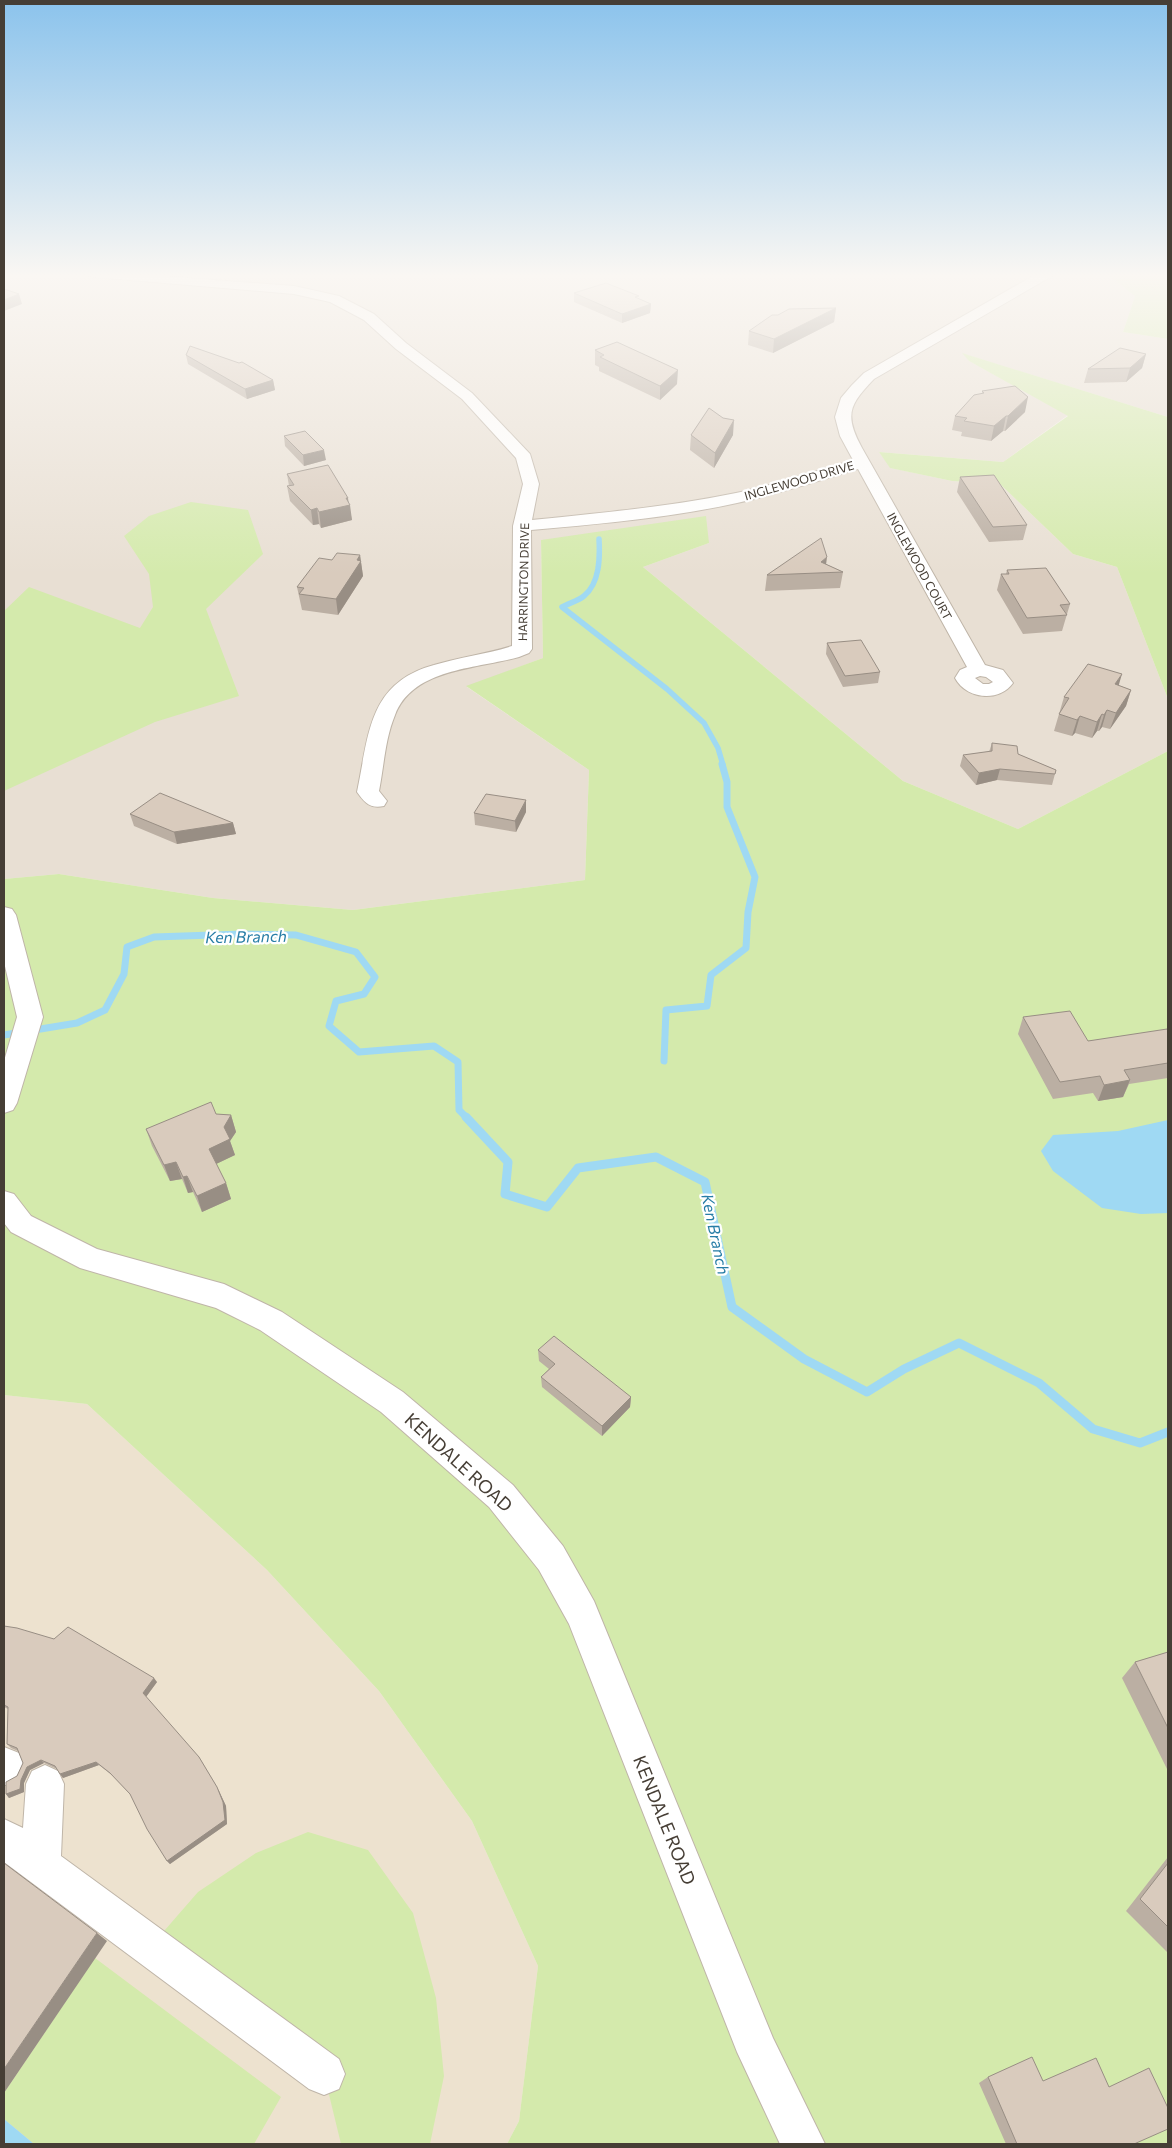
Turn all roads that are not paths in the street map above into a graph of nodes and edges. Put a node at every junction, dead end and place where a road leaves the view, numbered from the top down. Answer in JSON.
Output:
{"nodes":[{"id":1,"x":437,"y":373,"type":"edge"},
{"id":2,"x":873,"y":373,"type":"edge"},
{"id":3,"x":862,"y":462,"type":"junction"},
{"id":4,"x":522,"y":526,"type":"junction"},
{"id":5,"x":978,"y":670,"type":"dead end"},
{"id":6,"x":376,"y":801,"type":"dead end"},
{"id":7,"x":4,"y":915,"type":"edge"},
{"id":8,"x":4,"y":1103,"type":"edge"},
{"id":9,"x":4,"y":1202,"type":"edge"},
{"id":10,"x":45,"y":1784,"type":"dead end"},
{"id":11,"x":4,"y":1838,"type":"edge"},
{"id":12,"x":41,"y":1865,"type":"junction"},
{"id":13,"x":324,"y":2074,"type":"dead end"},
{"id":14,"x":803,"y":2144,"type":"edge"}],
"edges":[{"from":1,"to":4,"type":"street","name":"HARRINGTON DRIVE"},
{"from":2,"to":3,"type":"street","name":"INGLEWOOD DRIVE"},
{"from":3,"to":4,"type":"street","name":"INGLEWOOD DRIVE"},
{"from":3,"to":5,"type":"street","name":"INGLEWOOD COURT"},
{"from":4,"to":6,"type":"street","name":"HARRINGTON DRIVE"},
{"from":7,"to":8,"type":"street"},
{"from":9,"to":14,"type":"street","name":"KENDALE ROAD"},
{"from":10,"to":12,"type":"street"},
{"from":11,"to":12,"type":"street"},
{"from":12,"to":13,"type":"street"}]}
